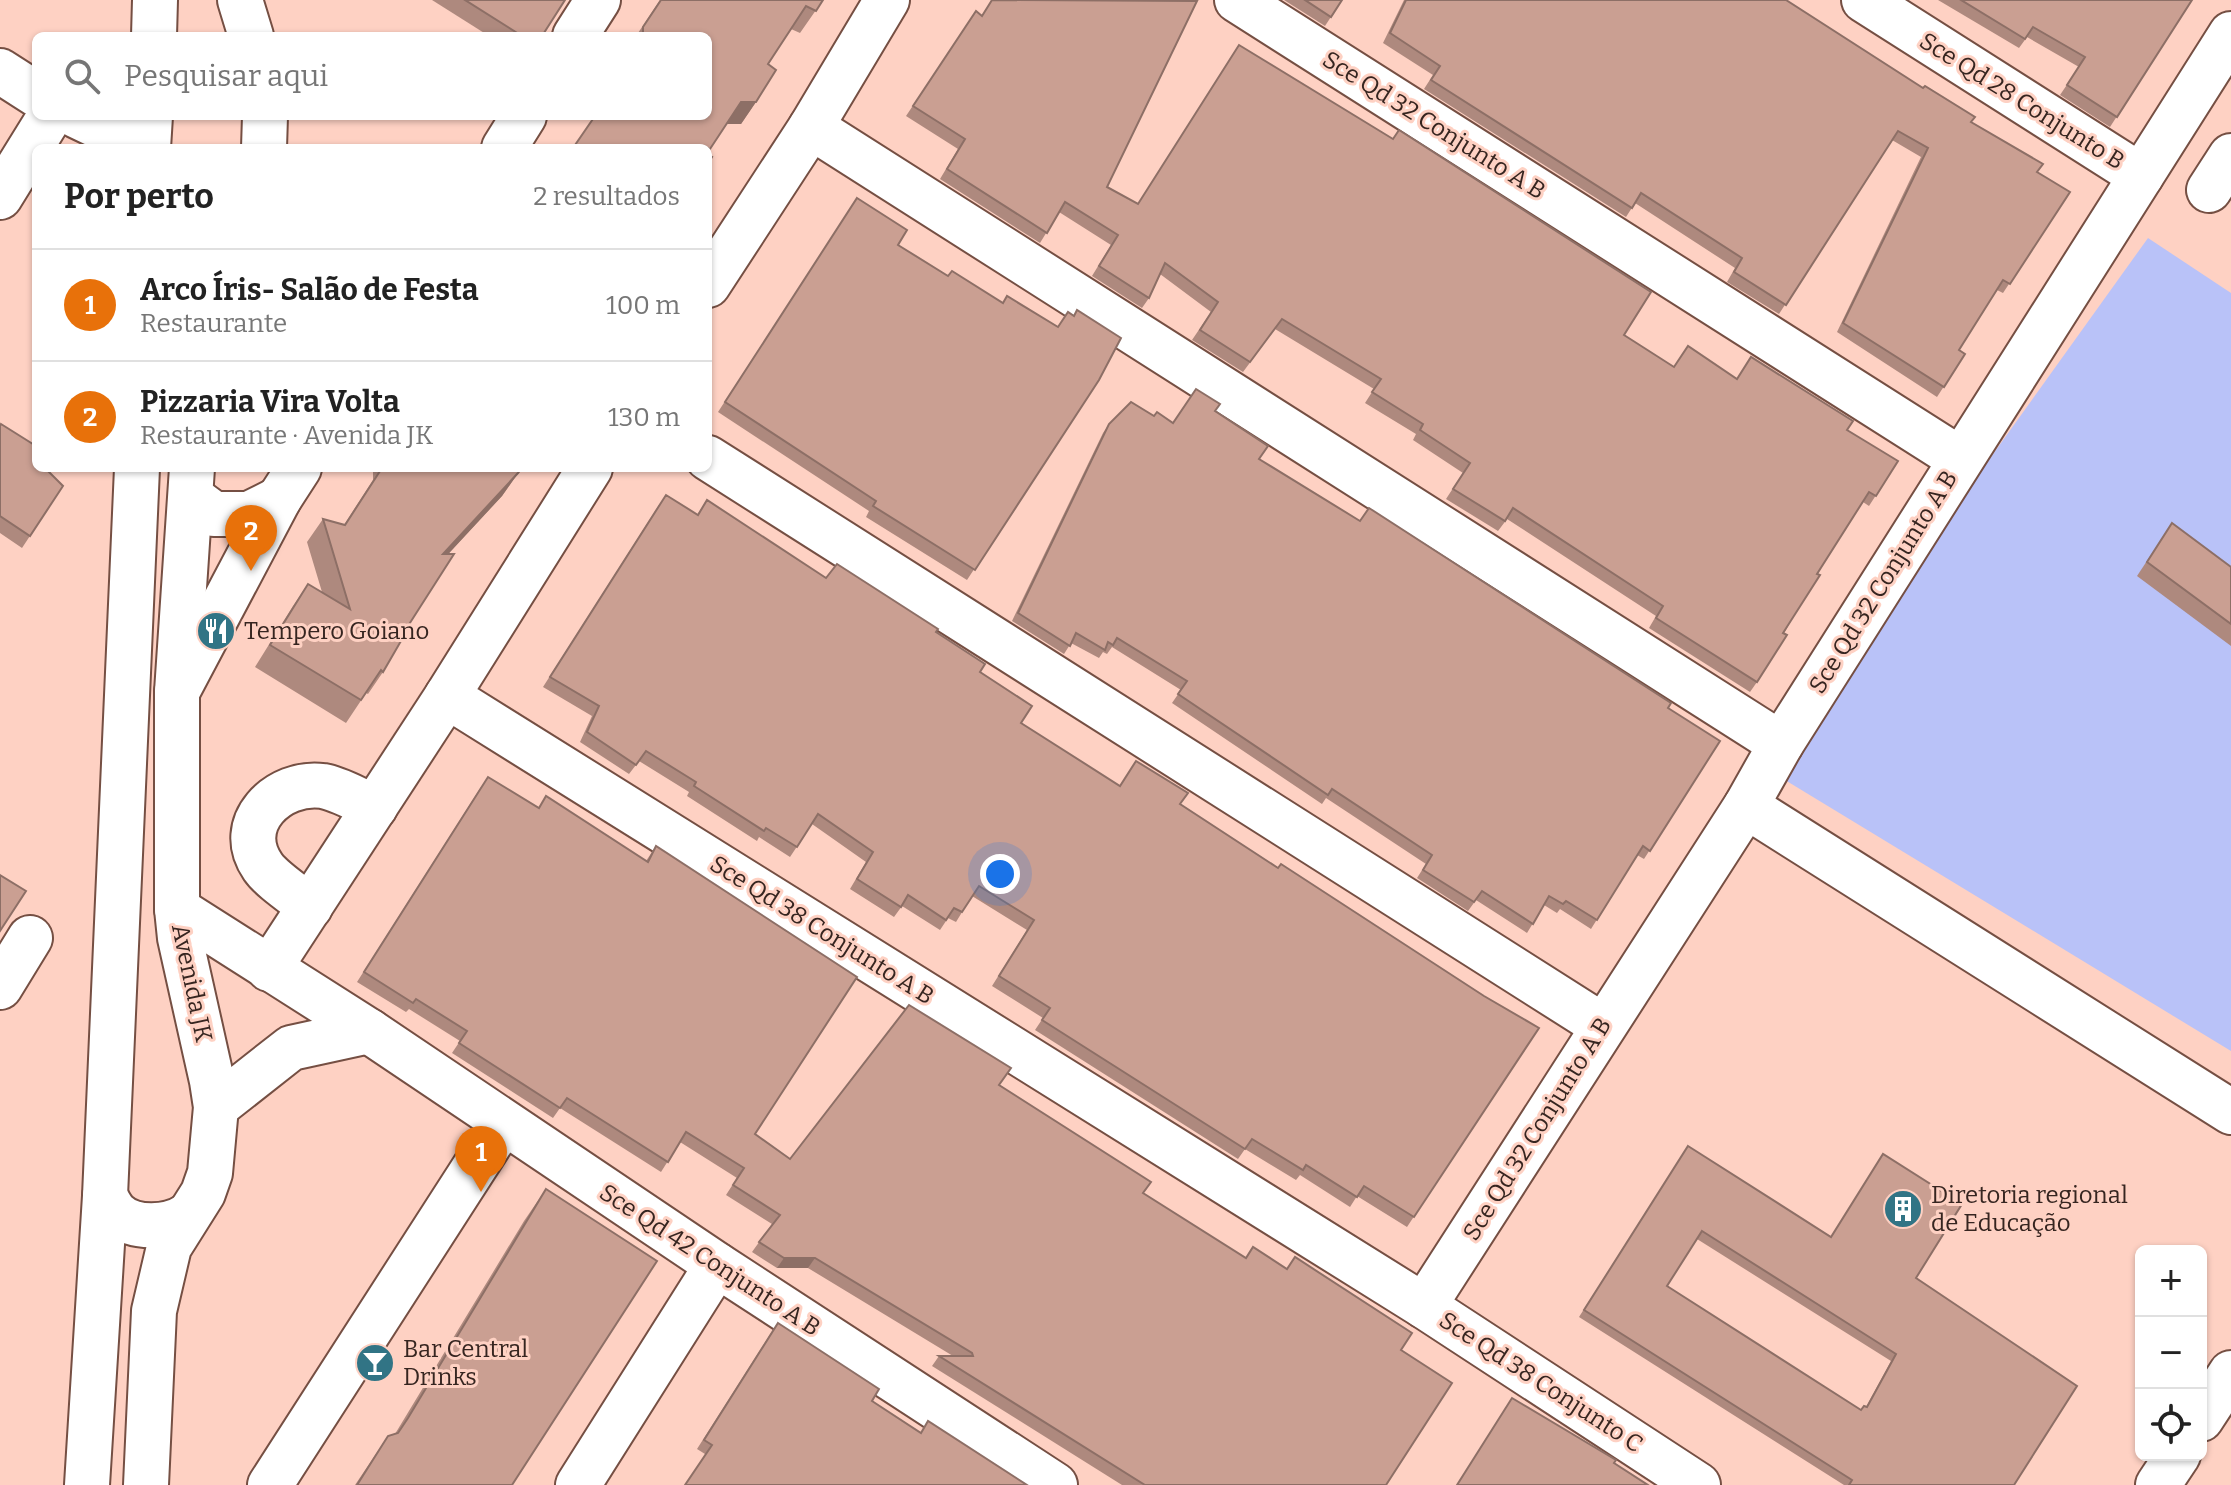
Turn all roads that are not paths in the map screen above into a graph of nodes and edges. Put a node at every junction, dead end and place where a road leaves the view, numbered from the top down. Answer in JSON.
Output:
{"nodes":[{"id":1,"x":155,"y":0,"type":"edge"},
{"id":2,"x":240,"y":0,"type":"edge"},
{"id":3,"x":598,"y":0,"type":"edge"},
{"id":4,"x":887,"y":0,"type":"edge"},
{"id":5,"x":1237,"y":0,"type":"edge"},
{"id":6,"x":1864,"y":0,"type":"edge"},
{"id":7,"x":154,"y":32,"type":"edge"},
{"id":8,"x":250,"y":32,"type":"edge"},
{"id":9,"x":578,"y":32,"type":"edge"},
{"id":10,"x":2231,"y":34,"type":"edge"},
{"id":11,"x":0,"y":71,"type":"edge"},
{"id":12,"x":32,"y":91,"type":"edge"},
{"id":13,"x":48,"y":120,"type":"edge"},
{"id":14,"x":86,"y":120,"type":"edge"},
{"id":15,"x":150,"y":120,"type":"edge"},
{"id":16,"x":265,"y":120,"type":"edge"},
{"id":17,"x":522,"y":120,"type":"edge"},
{"id":18,"x":811,"y":127,"type":"junction"},
{"id":19,"x":33,"y":144,"type":"edge"},
{"id":20,"x":137,"y":144,"type":"edge"},
{"id":21,"x":146,"y":144,"type":"edge"},
{"id":22,"x":264,"y":144,"type":"edge"},
{"id":23,"x":506,"y":144,"type":"edge"},
{"id":24,"x":32,"y":145,"type":"edge"},
{"id":25,"x":2141,"y":176,"type":"junction"},
{"id":26,"x":0,"y":197,"type":"edge"},
{"id":27,"x":712,"y":279,"type":"edge"},
{"id":28,"x":1960,"y":459,"type":"junction"},
{"id":29,"x":712,"y":461,"type":"edge"},
{"id":30,"x":137,"y":472,"type":"edge"},
{"id":31,"x":587,"y":472,"type":"edge"},
{"id":32,"x":192,"y":483,"type":"edge"},
{"id":33,"x":289,"y":484,"type":"edge"},
{"id":34,"x":177,"y":692,"type":"junction"},
{"id":35,"x":447,"y":696,"type":"junction"},
{"id":36,"x":1781,"y":744,"type":"junction"},
{"id":37,"x":1746,"y":806,"type":"junction"},
{"id":38,"x":375,"y":807,"type":"junction"},
{"id":39,"x":310,"y":907,"type":"junction"},
{"id":40,"x":177,"y":909,"type":"junction"},
{"id":41,"x":30,"y":938,"type":"dead end"},
{"id":42,"x":269,"y":969,"type":"junction"},
{"id":43,"x":0,"y":987,"type":"edge"},
{"id":44,"x":1603,"y":1026,"type":"junction"},
{"id":45,"x":369,"y":1031,"type":"junction"},
{"id":46,"x":216,"y":1107,"type":"junction"},
{"id":47,"x":2231,"y":1112,"type":"edge"},
{"id":48,"x":503,"y":1123,"type":"junction"},
{"id":49,"x":105,"y":1196,"type":"junction"},
{"id":50,"x":188,"y":1215,"type":"junction"},
{"id":51,"x":717,"y":1265,"type":"junction"},
{"id":52,"x":1424,"y":1306,"type":"junction"},
{"id":53,"x":2231,"y":1373,"type":"edge"},
{"id":54,"x":2207,"y":1410,"type":"edge"},
{"id":55,"x":2174,"y":1461,"type":"edge"},
{"id":56,"x":87,"y":1485,"type":"edge"},
{"id":57,"x":146,"y":1485,"type":"edge"},
{"id":58,"x":270,"y":1485,"type":"edge"},
{"id":59,"x":578,"y":1485,"type":"edge"},
{"id":60,"x":1055,"y":1485,"type":"edge"},
{"id":61,"x":1698,"y":1485,"type":"edge"},
{"id":62,"x":2158,"y":1485,"type":"edge"}],
"edges":[{"from":1,"to":7,"type":"street"},
{"from":2,"to":8,"type":"street"},
{"from":3,"to":9,"type":"street"},
{"from":4,"to":18,"type":"street"},
{"from":5,"to":28,"type":"street","name":"Sce Qd 32 Conjunto A B"},
{"from":6,"to":25,"type":"street","name":"Sce Qd 28 Conjunto B"},
{"from":10,"to":25,"type":"street"},
{"from":11,"to":12,"type":"street"},
{"from":13,"to":19,"type":"street"},
{"from":14,"to":20,"type":"street"},
{"from":15,"to":21,"type":"street"},
{"from":16,"to":22,"type":"street"},
{"from":17,"to":23,"type":"street"},
{"from":18,"to":27,"type":"street"},
{"from":18,"to":36,"type":"street"},
{"from":24,"to":26,"type":"street"},
{"from":25,"to":28,"type":"street"},
{"from":28,"to":36,"type":"street","name":"Sce Qd 32 Conjunto A B"},
{"from":29,"to":44,"type":"street"},
{"from":30,"to":49,"type":"street"},
{"from":31,"to":35,"type":"street"},
{"from":32,"to":33,"type":"street"},
{"from":32,"to":34,"type":"street","name":"Avenida JK"},
{"from":33,"to":34,"type":"street"},
{"from":34,"to":40,"type":"street","name":"Avenida JK"},
{"from":35,"to":38,"type":"street"},
{"from":35,"to":52,"type":"street","name":"Sce Qd 38 Conjunto A B"},
{"from":36,"to":37,"type":"street","name":"Sce Qd 32 Conjunto A B"},
{"from":37,"to":44,"type":"street","name":"Sce Qd 32 Conjunto A B"},
{"from":37,"to":47,"type":"street"},
{"from":38,"to":39,"type":"street"},
{"from":38,"to":39,"type":"street"},
{"from":39,"to":42,"type":"street"},
{"from":40,"to":42,"type":"street","name":"Sce Qd 42 Conjunto A B"},
{"from":40,"to":46,"type":"street","name":"Avenida JK"},
{"from":41,"to":43,"type":"street"},
{"from":42,"to":45,"type":"street","name":"Sce Qd 42 Conjunto A B"},
{"from":44,"to":52,"type":"street","name":"Sce Qd 32 Conjunto A B"},
{"from":45,"to":46,"type":"street"},
{"from":45,"to":48,"type":"street","name":"Sce Qd 42 Conjunto A B"},
{"from":46,"to":50,"type":"street","name":"Avenida JK"},
{"from":48,"to":51,"type":"street","name":"Sce Qd 42 Conjunto A B"},
{"from":48,"to":58,"type":"street"},
{"from":49,"to":50,"type":"street"},
{"from":49,"to":56,"type":"street"},
{"from":50,"to":57,"type":"street","name":"Avenida JK"},
{"from":51,"to":59,"type":"street"},
{"from":51,"to":60,"type":"street","name":"Sce Qd 42 Conjunto A B"},
{"from":52,"to":61,"type":"street","name":"Sce Qd 38 Conjunto C"},
{"from":53,"to":54,"type":"street"},
{"from":55,"to":62,"type":"street"}]}
